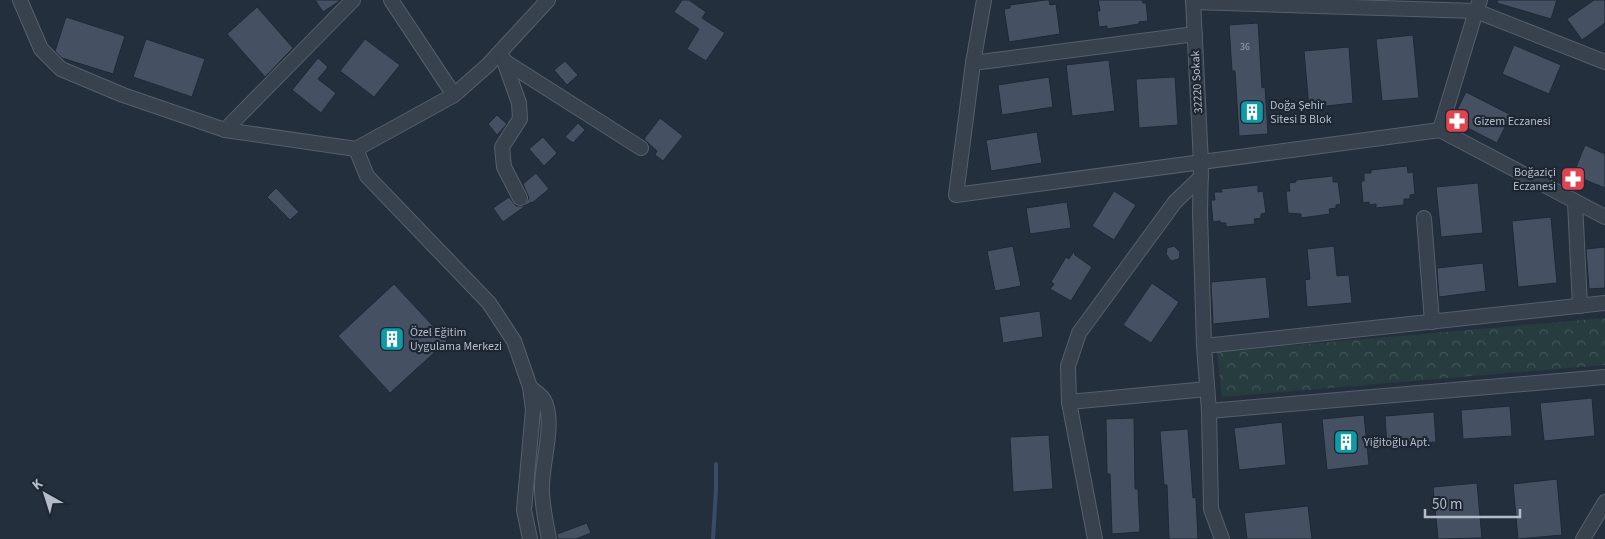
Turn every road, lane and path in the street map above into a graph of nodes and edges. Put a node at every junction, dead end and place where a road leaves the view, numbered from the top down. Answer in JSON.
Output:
{"nodes":[{"id":1,"x":20,"y":0,"type":"edge"},
{"id":2,"x":353,"y":0,"type":"edge"},
{"id":3,"x":391,"y":0,"type":"edge"},
{"id":4,"x":548,"y":0,"type":"edge"},
{"id":5,"x":984,"y":0,"type":"edge"},
{"id":6,"x":1193,"y":1,"type":"edge"},
{"id":7,"x":1478,"y":5,"type":"edge"},
{"id":8,"x":1195,"y":34,"type":"junction"},
{"id":9,"x":503,"y":56,"type":"junction"},
{"id":10,"x":1605,"y":62,"type":"edge"},
{"id":11,"x":973,"y":63,"type":"junction"},
{"id":12,"x":454,"y":95,"type":"junction"},
{"id":13,"x":225,"y":130,"type":"junction"},
{"id":14,"x":1440,"y":130,"type":"junction"},
{"id":15,"x":641,"y":148,"type":"dead end"},
{"id":16,"x":356,"y":149,"type":"junction"},
{"id":17,"x":1201,"y":170,"type":"junction"},
{"id":18,"x":520,"y":198,"type":"dead end"},
{"id":19,"x":1575,"y":202,"type":"junction"},
{"id":20,"x":1605,"y":217,"type":"edge"},
{"id":21,"x":1424,"y":218,"type":"dead end"},
{"id":22,"x":1605,"y":303,"type":"edge"},
{"id":23,"x":1580,"y":306,"type":"junction"},
{"id":24,"x":1432,"y":322,"type":"junction"},
{"id":25,"x":1204,"y":346,"type":"junction"},
{"id":26,"x":1605,"y":377,"type":"edge"},
{"id":27,"x":530,"y":387,"type":"junction"},
{"id":28,"x":1207,"y":389,"type":"junction"},
{"id":29,"x":1069,"y":402,"type":"junction"},
{"id":30,"x":1209,"y":411,"type":"junction"},
{"id":31,"x":1605,"y":502,"type":"edge"},
{"id":32,"x":530,"y":539,"type":"edge"},
{"id":33,"x":550,"y":539,"type":"edge"},
{"id":34,"x":1096,"y":539,"type":"edge"},
{"id":35,"x":1222,"y":539,"type":"edge"},
{"id":36,"x":1583,"y":539,"type":"edge"}],
"edges":[{"from":1,"to":13,"type":"street"},
{"from":2,"to":13,"type":"street"},
{"from":3,"to":12,"type":"street"},
{"from":4,"to":9,"type":"street"},
{"from":5,"to":11,"type":"street"},
{"from":6,"to":7,"type":"street"},
{"from":6,"to":8,"type":"street","name":"32220 Sokak"},
{"from":7,"to":10,"type":"street"},
{"from":7,"to":14,"type":"street"},
{"from":8,"to":11,"type":"street"},
{"from":8,"to":17,"type":"street","name":"32220 Sokak"},
{"from":9,"to":12,"type":"street"},
{"from":9,"to":15,"type":"street"},
{"from":9,"to":18,"type":"street"},
{"from":11,"to":17,"type":"street"},
{"from":12,"to":16,"type":"street"},
{"from":13,"to":16,"type":"street"},
{"from":14,"to":17,"type":"street"},
{"from":14,"to":19,"type":"street"},
{"from":16,"to":27,"type":"street"},
{"from":17,"to":25,"type":"street","name":"32220 Sokak"},
{"from":17,"to":29,"type":"street"},
{"from":19,"to":20,"type":"street"},
{"from":19,"to":23,"type":"street"},
{"from":21,"to":24,"type":"street"},
{"from":22,"to":23,"type":"street"},
{"from":23,"to":24,"type":"street"},
{"from":24,"to":25,"type":"street"},
{"from":25,"to":28,"type":"street","name":"32220 Sokak"},
{"from":26,"to":30,"type":"street"},
{"from":27,"to":32,"type":"street"},
{"from":27,"to":33,"type":"street"},
{"from":28,"to":29,"type":"street"},
{"from":28,"to":30,"type":"street","name":"32220 Sokak"},
{"from":29,"to":34,"type":"street"},
{"from":30,"to":35,"type":"street","name":"32220 Sokak"},
{"from":31,"to":36,"type":"street"}]}
